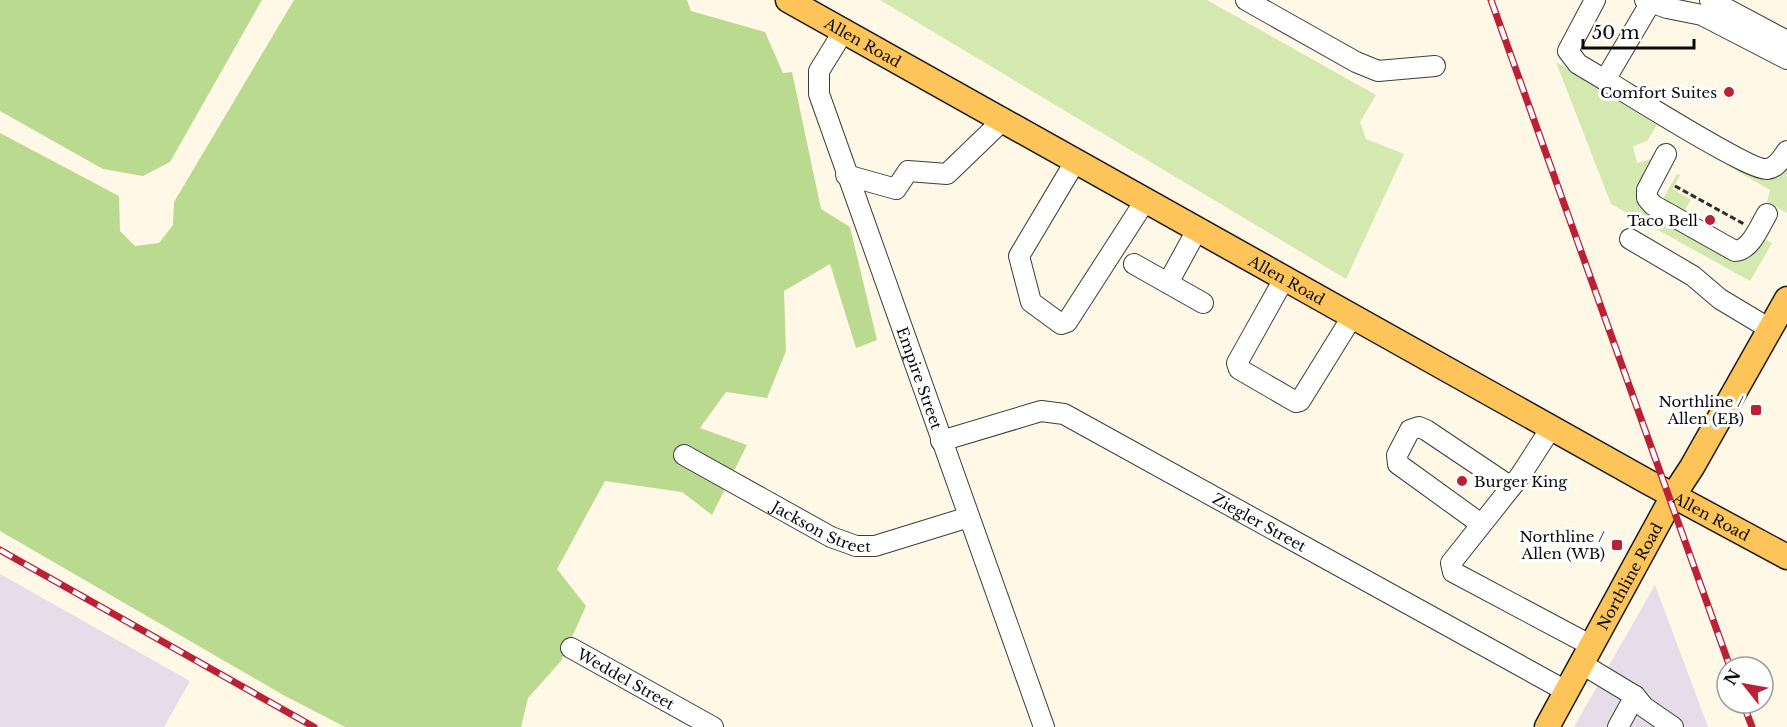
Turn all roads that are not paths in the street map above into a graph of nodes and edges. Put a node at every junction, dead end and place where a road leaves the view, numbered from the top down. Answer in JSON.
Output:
{"nodes":[{"id":1,"x":788,"y":0,"type":"edge"},
{"id":2,"x":1246,"y":0,"type":"edge"},
{"id":3,"x":1595,"y":0,"type":"edge"},
{"id":4,"x":1710,"y":0,"type":"edge"},
{"id":5,"x":1648,"y":1,"type":"edge"},
{"id":6,"x":843,"y":32,"type":"junction"},
{"id":7,"x":1787,"y":41,"type":"edge"},
{"id":8,"x":1787,"y":59,"type":"edge"},
{"id":9,"x":1436,"y":66,"type":"dead end"},
{"id":10,"x":1605,"y":80,"type":"junction"},
{"id":11,"x":1002,"y":121,"type":"junction"},
{"id":12,"x":1783,"y":157,"type":"edge"},
{"id":13,"x":1672,"y":158,"type":"dead end"},
{"id":14,"x":1075,"y":162,"type":"junction"},
{"id":15,"x":846,"y":175,"type":"junction"},
{"id":16,"x":1145,"y":201,"type":"junction"},
{"id":17,"x":1767,"y":214,"type":"dead end"},
{"id":18,"x":1197,"y":230,"type":"junction"},
{"id":19,"x":1630,"y":239,"type":"dead end"},
{"id":20,"x":1134,"y":264,"type":"dead end"},
{"id":21,"x":1284,"y":279,"type":"junction"},
{"id":22,"x":1168,"y":283,"type":"junction"},
{"id":23,"x":1203,"y":303,"type":"dead end"},
{"id":24,"x":1786,"y":306,"type":"edge"},
{"id":25,"x":1352,"y":316,"type":"junction"},
{"id":26,"x":1770,"y":330,"type":"junction"},
{"id":27,"x":1551,"y":428,"type":"junction"},
{"id":28,"x":941,"y":441,"type":"junction"},
{"id":29,"x":684,"y":455,"type":"dead end"},
{"id":30,"x":1511,"y":487,"type":"junction"},
{"id":31,"x":1673,"y":496,"type":"junction"},
{"id":32,"x":969,"y":518,"type":"junction"},
{"id":33,"x":1481,"y":524,"type":"junction"},
{"id":34,"x":1787,"y":557,"type":"edge"},
{"id":35,"x":571,"y":648,"type":"dead end"},
{"id":36,"x":1587,"y":655,"type":"junction"},
{"id":37,"x":1566,"y":691,"type":"junction"},
{"id":38,"x":1635,"y":696,"type":"junction"},
{"id":39,"x":713,"y":727,"type":"edge"},
{"id":40,"x":1044,"y":727,"type":"edge"},
{"id":41,"x":1546,"y":727,"type":"edge"},
{"id":42,"x":1618,"y":727,"type":"edge"},
{"id":43,"x":1673,"y":727,"type":"edge"}],
"edges":[{"from":1,"to":6,"type":"main road","name":"Allen Road"},
{"from":2,"to":9,"type":"street"},
{"from":3,"to":10,"type":"street"},
{"from":4,"to":7,"type":"street"},
{"from":5,"to":8,"type":"street"},
{"from":5,"to":10,"type":"street"},
{"from":6,"to":11,"type":"main road","name":"Allen Road"},
{"from":6,"to":15,"type":"street","name":"Empire Street"},
{"from":10,"to":12,"type":"street"},
{"from":11,"to":14,"type":"main road","name":"Allen Road"},
{"from":11,"to":15,"type":"street"},
{"from":13,"to":17,"type":"street"},
{"from":14,"to":16,"type":"main road","name":"Allen Road"},
{"from":14,"to":16,"type":"street"},
{"from":15,"to":28,"type":"street","name":"Empire Street"},
{"from":16,"to":18,"type":"main road","name":"Allen Road"},
{"from":18,"to":21,"type":"main road","name":"Allen Road"},
{"from":18,"to":22,"type":"street"},
{"from":19,"to":26,"type":"street"},
{"from":20,"to":22,"type":"street"},
{"from":21,"to":25,"type":"main road","name":"Allen Road"},
{"from":21,"to":25,"type":"street"},
{"from":22,"to":23,"type":"street"},
{"from":24,"to":26,"type":"main road","name":"Northline Road"},
{"from":25,"to":27,"type":"main road","name":"Allen Road"},
{"from":26,"to":31,"type":"main road","name":"Northline Road"},
{"from":27,"to":30,"type":"street"},
{"from":27,"to":31,"type":"main road","name":"Allen Road"},
{"from":28,"to":32,"type":"street","name":"Empire Street"},
{"from":28,"to":37,"type":"street","name":"Ziegler Street"},
{"from":29,"to":32,"type":"street","name":"Jackson Street"},
{"from":30,"to":33,"type":"street"},
{"from":30,"to":33,"type":"street"},
{"from":31,"to":34,"type":"main road","name":"Allen Road"},
{"from":31,"to":36,"type":"main road","name":"Northline Road"},
{"from":32,"to":40,"type":"street","name":"Empire Street"},
{"from":33,"to":36,"type":"street"},
{"from":35,"to":39,"type":"street","name":"Weddel Street"},
{"from":36,"to":37,"type":"main road","name":"Northline Road"},
{"from":36,"to":38,"type":"street"},
{"from":37,"to":41,"type":"main road","name":"Northline Road"},
{"from":38,"to":42,"type":"street"},
{"from":38,"to":43,"type":"street"}]}
